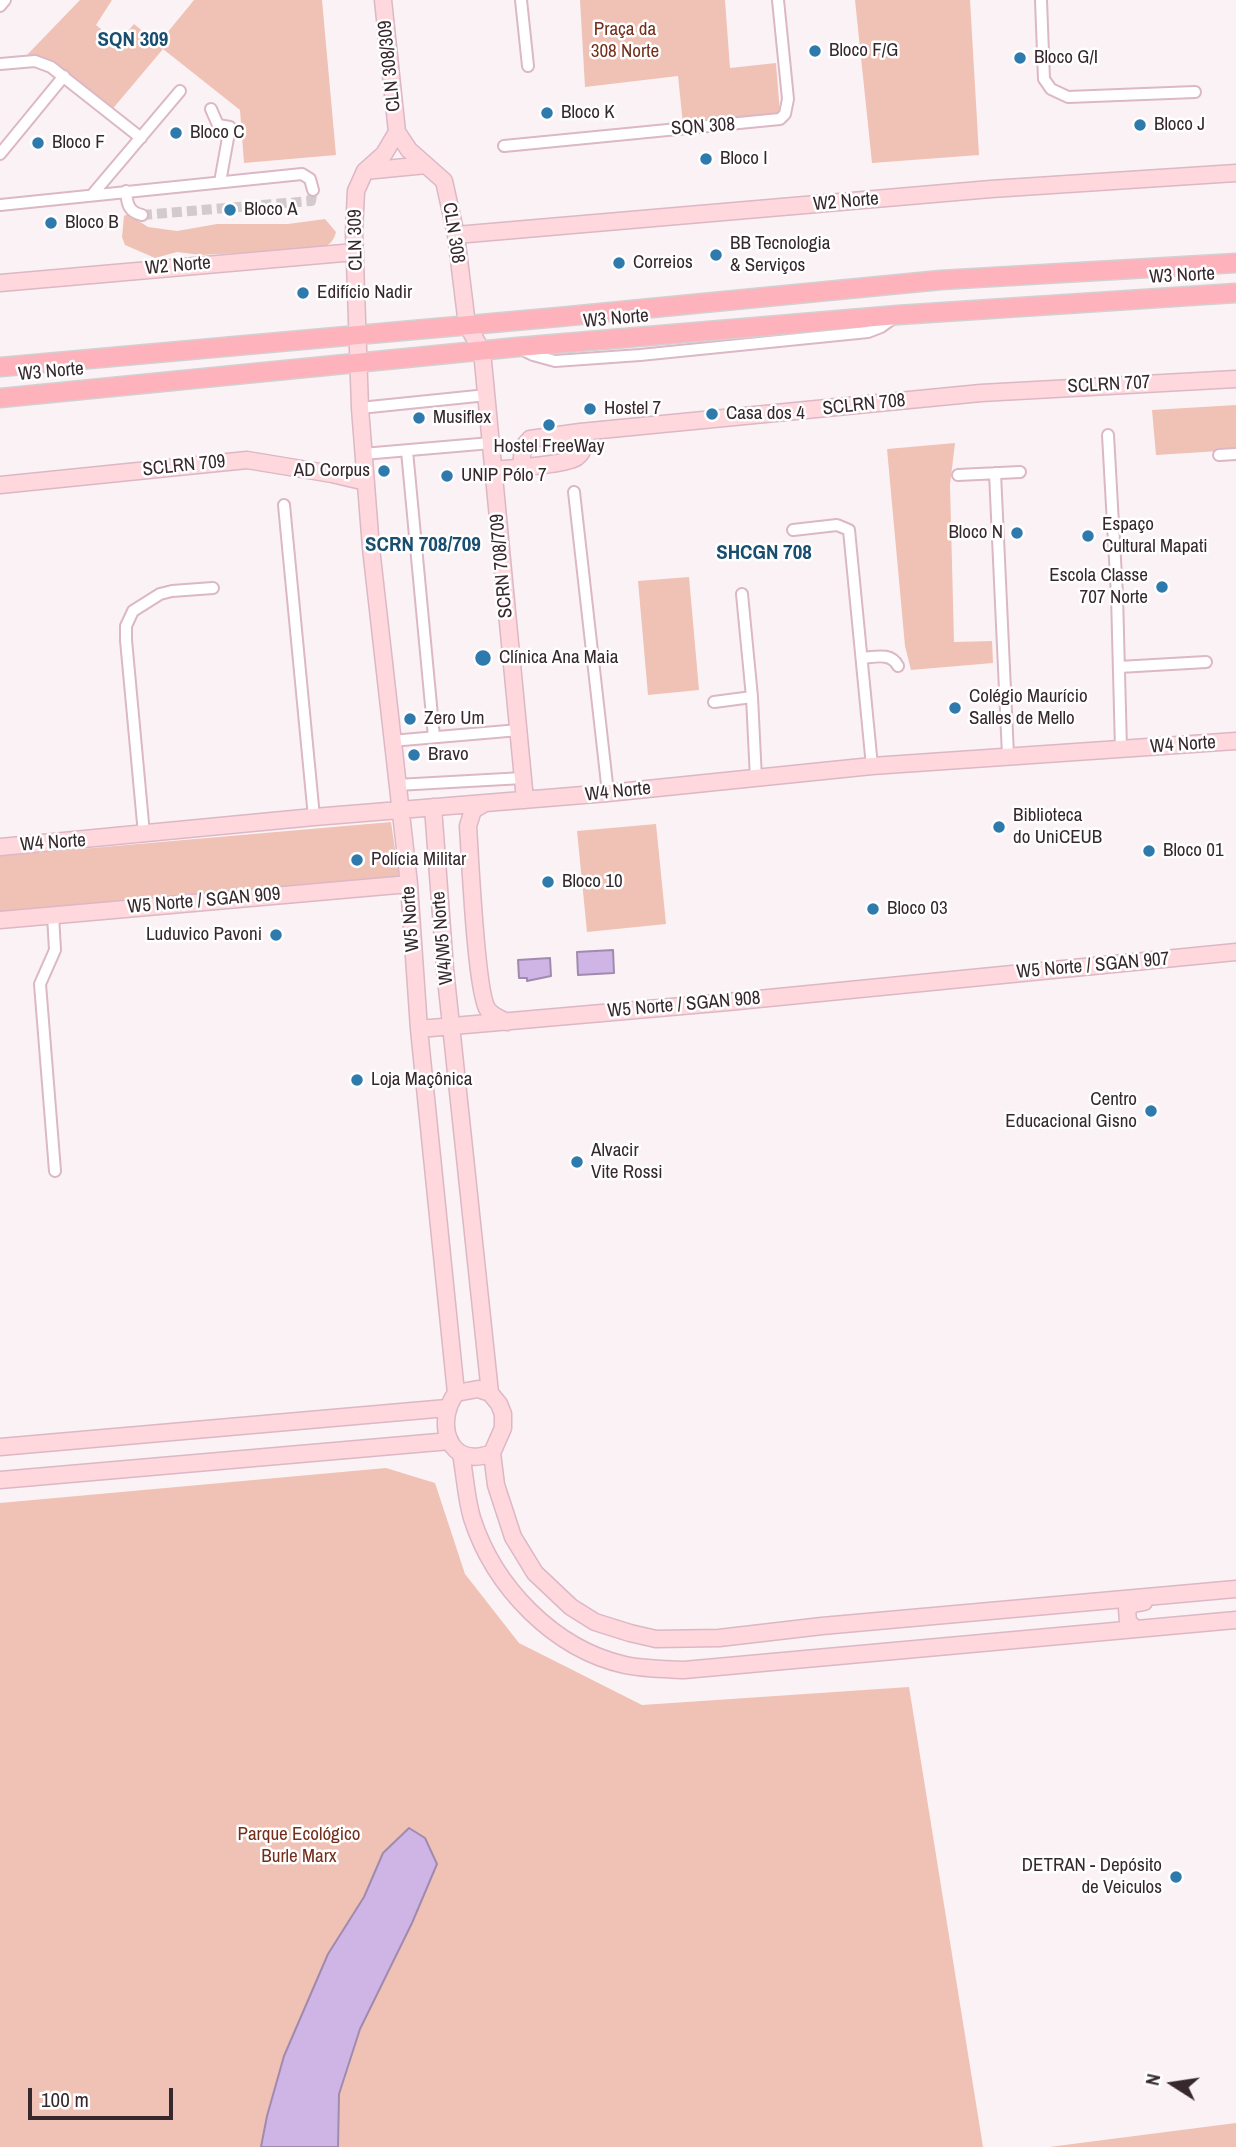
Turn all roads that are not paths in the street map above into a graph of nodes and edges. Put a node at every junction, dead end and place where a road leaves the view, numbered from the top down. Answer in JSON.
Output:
{"nodes":[{"id":1,"x":5,"y":0,"type":"edge"},
{"id":2,"x":383,"y":0,"type":"edge"},
{"id":3,"x":522,"y":0,"type":"edge"},
{"id":4,"x":778,"y":0,"type":"edge"},
{"id":5,"x":1041,"y":0,"type":"edge"},
{"id":6,"x":0,"y":6,"type":"edge"},
{"id":7,"x":0,"y":64,"type":"edge"},
{"id":8,"x":527,"y":66,"type":"dead end"},
{"id":9,"x":64,"y":76,"type":"junction"},
{"id":10,"x":180,"y":90,"type":"dead end"},
{"id":11,"x":1195,"y":92,"type":"dead end"},
{"id":12,"x":211,"y":109,"type":"dead end"},
{"id":13,"x":397,"y":132,"type":"junction"},
{"id":14,"x":141,"y":138,"type":"junction"},
{"id":15,"x":504,"y":146,"type":"dead end"},
{"id":16,"x":0,"y":153,"type":"edge"},
{"id":17,"x":426,"y":165,"type":"junction"},
{"id":18,"x":365,"y":171,"type":"junction"},
{"id":19,"x":1236,"y":173,"type":"edge"},
{"id":20,"x":220,"y":181,"type":"junction"},
{"id":21,"x":313,"y":190,"type":"dead end"},
{"id":22,"x":126,"y":191,"type":"junction"},
{"id":23,"x":92,"y":195,"type":"junction"},
{"id":24,"x":0,"y":205,"type":"edge"},
{"id":25,"x":142,"y":215,"type":"dead end"},
{"id":26,"x":456,"y":235,"type":"junction"},
{"id":27,"x":355,"y":252,"type":"junction"},
{"id":28,"x":1233,"y":266,"type":"edge"},
{"id":29,"x":0,"y":283,"type":"edge"},
{"id":30,"x":1236,"y":291,"type":"edge"},
{"id":31,"x":625,"y":311,"type":"junction"},
{"id":32,"x":898,"y":314,"type":"junction"},
{"id":33,"x":559,"y":317,"type":"junction"},
{"id":34,"x":467,"y":325,"type":"junction"},
{"id":35,"x":358,"y":336,"type":"junction"},
{"id":36,"x":313,"y":339,"type":"junction"},
{"id":37,"x":595,"y":342,"type":"junction"},
{"id":38,"x":256,"y":345,"type":"junction"},
{"id":39,"x":554,"y":345,"type":"junction"},
{"id":40,"x":518,"y":347,"type":"junction"},
{"id":41,"x":482,"y":351,"type":"junction"},
{"id":42,"x":358,"y":363,"type":"junction"},
{"id":43,"x":0,"y":367,"type":"edge"},
{"id":44,"x":286,"y":372,"type":"junction"},
{"id":45,"x":251,"y":374,"type":"junction"},
{"id":46,"x":1236,"y":379,"type":"edge"},
{"id":47,"x":981,"y":393,"type":"joint"},
{"id":48,"x":487,"y":396,"type":"junction"},
{"id":49,"x":0,"y":398,"type":"edge"},
{"id":50,"x":360,"y":408,"type":"junction"},
{"id":51,"x":580,"y":432,"type":"junction"},
{"id":52,"x":1108,"y":435,"type":"dead end"},
{"id":53,"x":491,"y":443,"type":"junction"},
{"id":54,"x":407,"y":450,"type":"junction"},
{"id":55,"x":363,"y":454,"type":"junction"},
{"id":56,"x":1236,"y":454,"type":"edge"},
{"id":57,"x":1219,"y":455,"type":"dead end"},
{"id":58,"x":521,"y":467,"type":"junction"},
{"id":59,"x":494,"y":470,"type":"junction"},
{"id":60,"x":1020,"y":471,"type":"dead end"},
{"id":61,"x":995,"y":473,"type":"junction"},
{"id":62,"x":958,"y":475,"type":"dead end"},
{"id":63,"x":366,"y":482,"type":"junction"},
{"id":64,"x":0,"y":485,"type":"edge"},
{"id":65,"x":574,"y":492,"type":"dead end"},
{"id":66,"x":284,"y":505,"type":"dead end"},
{"id":67,"x":793,"y":530,"type":"dead end"},
{"id":68,"x":213,"y":588,"type":"dead end"},
{"id":69,"x":742,"y":594,"type":"dead end"},
{"id":70,"x":862,"y":658,"type":"junction"},
{"id":71,"x":1206,"y":662,"type":"dead end"},
{"id":72,"x":898,"y":666,"type":"dead end"},
{"id":73,"x":1119,"y":667,"type":"junction"},
{"id":74,"x":752,"y":697,"type":"junction"},
{"id":75,"x":714,"y":702,"type":"dead end"},
{"id":76,"x":519,"y":730,"type":"junction"},
{"id":77,"x":434,"y":737,"type":"junction"},
{"id":78,"x":391,"y":741,"type":"junction"},
{"id":79,"x":1236,"y":741,"type":"edge"},
{"id":80,"x":1121,"y":749,"type":"junction"},
{"id":81,"x":1008,"y":755,"type":"junction"},
{"id":82,"x":872,"y":766,"type":"junction"},
{"id":83,"x":523,"y":778,"type":"junction"},
{"id":84,"x":756,"y":779,"type":"junction"},
{"id":85,"x":397,"y":785,"type":"junction"},
{"id":86,"x":608,"y":793,"type":"junction"},
{"id":87,"x":525,"y":800,"type":"junction"},
{"id":88,"x":485,"y":803,"type":"junction"},
{"id":89,"x":433,"y":807,"type":"junction"},
{"id":90,"x":400,"y":810,"type":"junction"},
{"id":91,"x":314,"y":817,"type":"junction"},
{"id":92,"x":144,"y":834,"type":"junction"},
{"id":93,"x":0,"y":847,"type":"edge"},
{"id":94,"x":409,"y":884,"type":"junction"},
{"id":95,"x":53,"y":915,"type":"junction"},
{"id":96,"x":0,"y":920,"type":"edge"},
{"id":97,"x":1236,"y":952,"type":"edge"},
{"id":98,"x":950,"y":980,"type":"joint"},
{"id":99,"x":507,"y":1022,"type":"junction"},
{"id":100,"x":451,"y":1026,"type":"junction"},
{"id":101,"x":419,"y":1029,"type":"junction"},
{"id":102,"x":54,"y":1171,"type":"dead end"},
{"id":103,"x":456,"y":1393,"type":"junction"},
{"id":104,"x":490,"y":1393,"type":"junction"},
{"id":105,"x":447,"y":1408,"type":"junction"},
{"id":106,"x":450,"y":1441,"type":"junction"},
{"id":107,"x":0,"y":1447,"type":"edge"},
{"id":108,"x":492,"y":1453,"type":"junction"},
{"id":109,"x":461,"y":1454,"type":"junction"},
{"id":110,"x":0,"y":1480,"type":"edge"},
{"id":111,"x":1236,"y":1589,"type":"edge"},
{"id":112,"x":1206,"y":1593,"type":"junction"},
{"id":113,"x":1103,"y":1602,"type":"junction"},
{"id":114,"x":1236,"y":1620,"type":"edge"},
{"id":115,"x":1136,"y":1629,"type":"junction"},
{"id":116,"x":1049,"y":1637,"type":"junction"}],
"edges":[{"from":1,"to":6,"type":"street"},
{"from":2,"to":13,"type":"street","name":"CLN 308/309"},
{"from":3,"to":8,"type":"street"},
{"from":4,"to":15,"type":"street","name":"SQN 308"},
{"from":5,"to":11,"type":"street"},
{"from":7,"to":9,"type":"street"},
{"from":9,"to":14,"type":"street"},
{"from":9,"to":16,"type":"street"},
{"from":10,"to":14,"type":"street"},
{"from":12,"to":20,"type":"street"},
{"from":13,"to":17,"type":"street","name":"CLN 308"},
{"from":13,"to":18,"type":"street","name":"CLN 309"},
{"from":14,"to":23,"type":"street"},
{"from":17,"to":18,"type":"street"},
{"from":17,"to":26,"type":"street","name":"CLN 308"},
{"from":18,"to":27,"type":"street","name":"CLN 309"},
{"from":19,"to":26,"type":"street","name":"W2 Norte"},
{"from":20,"to":21,"type":"street"},
{"from":20,"to":22,"type":"street"},
{"from":22,"to":23,"type":"street"},
{"from":22,"to":25,"type":"street"},
{"from":23,"to":24,"type":"street"},
{"from":26,"to":34,"type":"street","name":"CLN 308"},
{"from":27,"to":29,"type":"street","name":"W2 Norte"},
{"from":27,"to":35,"type":"street","name":"CLN 309"},
{"from":28,"to":31,"type":"main road","name":"W3 Norte"},
{"from":30,"to":32,"type":"main road","name":"W3 Norte"},
{"from":31,"to":33,"type":"main road","name":"W3 Norte"},
{"from":31,"to":37,"type":"main road"},
{"from":32,"to":37,"type":"main road","name":"W3 Norte"},
{"from":32,"to":40,"type":"street"},
{"from":33,"to":34,"type":"main road","name":"W3 Norte"},
{"from":33,"to":39,"type":"main road"},
{"from":34,"to":35,"type":"main road","name":"W3 Norte"},
{"from":34,"to":41,"type":"street","name":"CLN 308"},
{"from":35,"to":36,"type":"main road","name":"W3 Norte"},
{"from":35,"to":42,"type":"street","name":"CLN 309"},
{"from":36,"to":38,"type":"main road","name":"W3 Norte"},
{"from":36,"to":44,"type":"main road"},
{"from":37,"to":39,"type":"main road","name":"W3 Norte"},
{"from":38,"to":43,"type":"main road","name":"W3 Norte"},
{"from":38,"to":45,"type":"main road"},
{"from":39,"to":40,"type":"main road","name":"W3 Norte"},
{"from":40,"to":41,"type":"main road","name":"W3 Norte"},
{"from":41,"to":42,"type":"main road","name":"W3 Norte"},
{"from":41,"to":48,"type":"street","name":"SCRN 708/709"},
{"from":42,"to":44,"type":"main road","name":"W3 Norte"},
{"from":42,"to":50,"type":"street"},
{"from":44,"to":45,"type":"main road","name":"W3 Norte"},
{"from":45,"to":49,"type":"main road","name":"W3 Norte"},
{"from":46,"to":47,"type":"street","name":"SCLRN 707"},
{"from":47,"to":51,"type":"street","name":"SCLRN 708"},
{"from":48,"to":50,"type":"street"},
{"from":48,"to":53,"type":"street","name":"SCRN 708/709"},
{"from":50,"to":55,"type":"street"},
{"from":51,"to":58,"type":"street","name":"SCLRN 708"},
{"from":51,"to":58,"type":"street"},
{"from":52,"to":73,"type":"street"},
{"from":53,"to":54,"type":"street"},
{"from":53,"to":59,"type":"street","name":"SCRN 708/709"},
{"from":54,"to":55,"type":"street"},
{"from":54,"to":77,"type":"street"},
{"from":55,"to":63,"type":"street"},
{"from":56,"to":57,"type":"street"},
{"from":58,"to":59,"type":"street"},
{"from":59,"to":76,"type":"street","name":"SCRN 708/709"},
{"from":60,"to":61,"type":"street"},
{"from":61,"to":62,"type":"street"},
{"from":61,"to":81,"type":"street"},
{"from":63,"to":64,"type":"street","name":"SCLRN 709"},
{"from":63,"to":78,"type":"street"},
{"from":65,"to":86,"type":"street"},
{"from":66,"to":91,"type":"street"},
{"from":67,"to":70,"type":"street"},
{"from":68,"to":92,"type":"street"},
{"from":69,"to":74,"type":"street"},
{"from":70,"to":72,"type":"street"},
{"from":70,"to":82,"type":"street"},
{"from":71,"to":73,"type":"street"},
{"from":73,"to":80,"type":"street"},
{"from":74,"to":75,"type":"street"},
{"from":74,"to":84,"type":"street"},
{"from":76,"to":77,"type":"street"},
{"from":76,"to":83,"type":"street","name":"SCRN 708/709"},
{"from":77,"to":78,"type":"street"},
{"from":78,"to":85,"type":"street"},
{"from":79,"to":80,"type":"street","name":"W4 Norte"},
{"from":80,"to":81,"type":"street","name":"W4 Norte"},
{"from":81,"to":82,"type":"street","name":"W4 Norte"},
{"from":82,"to":84,"type":"street","name":"W4 Norte"},
{"from":83,"to":85,"type":"street"},
{"from":83,"to":87,"type":"street","name":"SCRN 708/709"},
{"from":84,"to":86,"type":"street","name":"W4 Norte"},
{"from":85,"to":90,"type":"street"},
{"from":86,"to":87,"type":"street","name":"W4 Norte"},
{"from":87,"to":88,"type":"street","name":"W4 Norte"},
{"from":88,"to":89,"type":"street","name":"W4 Norte"},
{"from":88,"to":99,"type":"street"},
{"from":89,"to":90,"type":"street","name":"W4 Norte"},
{"from":89,"to":100,"type":"street","name":"W4/W5 Norte"},
{"from":90,"to":91,"type":"street","name":"W4 Norte"},
{"from":90,"to":94,"type":"street","name":"W5 Norte"},
{"from":91,"to":92,"type":"street","name":"W4 Norte"},
{"from":92,"to":93,"type":"street","name":"W4 Norte"},
{"from":94,"to":95,"type":"street","name":"W5 Norte / SGAN 909"},
{"from":94,"to":101,"type":"street","name":"W5 Norte"},
{"from":95,"to":96,"type":"street","name":"W5 Norte / SGAN 909"},
{"from":95,"to":102,"type":"street"},
{"from":97,"to":98,"type":"street","name":"W5 Norte / SGAN 907"},
{"from":98,"to":99,"type":"street","name":"W5 Norte / SGAN 908"},
{"from":99,"to":100,"type":"street","name":"W5 Norte / SGAN 908"},
{"from":100,"to":101,"type":"street","name":"W5 Norte / SGAN 908"},
{"from":100,"to":104,"type":"street","name":"W4/W5 Norte"},
{"from":101,"to":103,"type":"street","name":"W5 Norte"},
{"from":103,"to":104,"type":"street"},
{"from":103,"to":105,"type":"street"},
{"from":104,"to":108,"type":"street"},
{"from":105,"to":106,"type":"street"},
{"from":105,"to":107,"type":"street"},
{"from":106,"to":109,"type":"street"},
{"from":106,"to":110,"type":"street"},
{"from":108,"to":109,"type":"street"},
{"from":108,"to":113,"type":"street"},
{"from":109,"to":116,"type":"street"},
{"from":111,"to":112,"type":"street"},
{"from":112,"to":113,"type":"street"},
{"from":112,"to":115,"type":"street"},
{"from":113,"to":116,"type":"street"},
{"from":114,"to":115,"type":"street"},
{"from":115,"to":116,"type":"street"}]}
